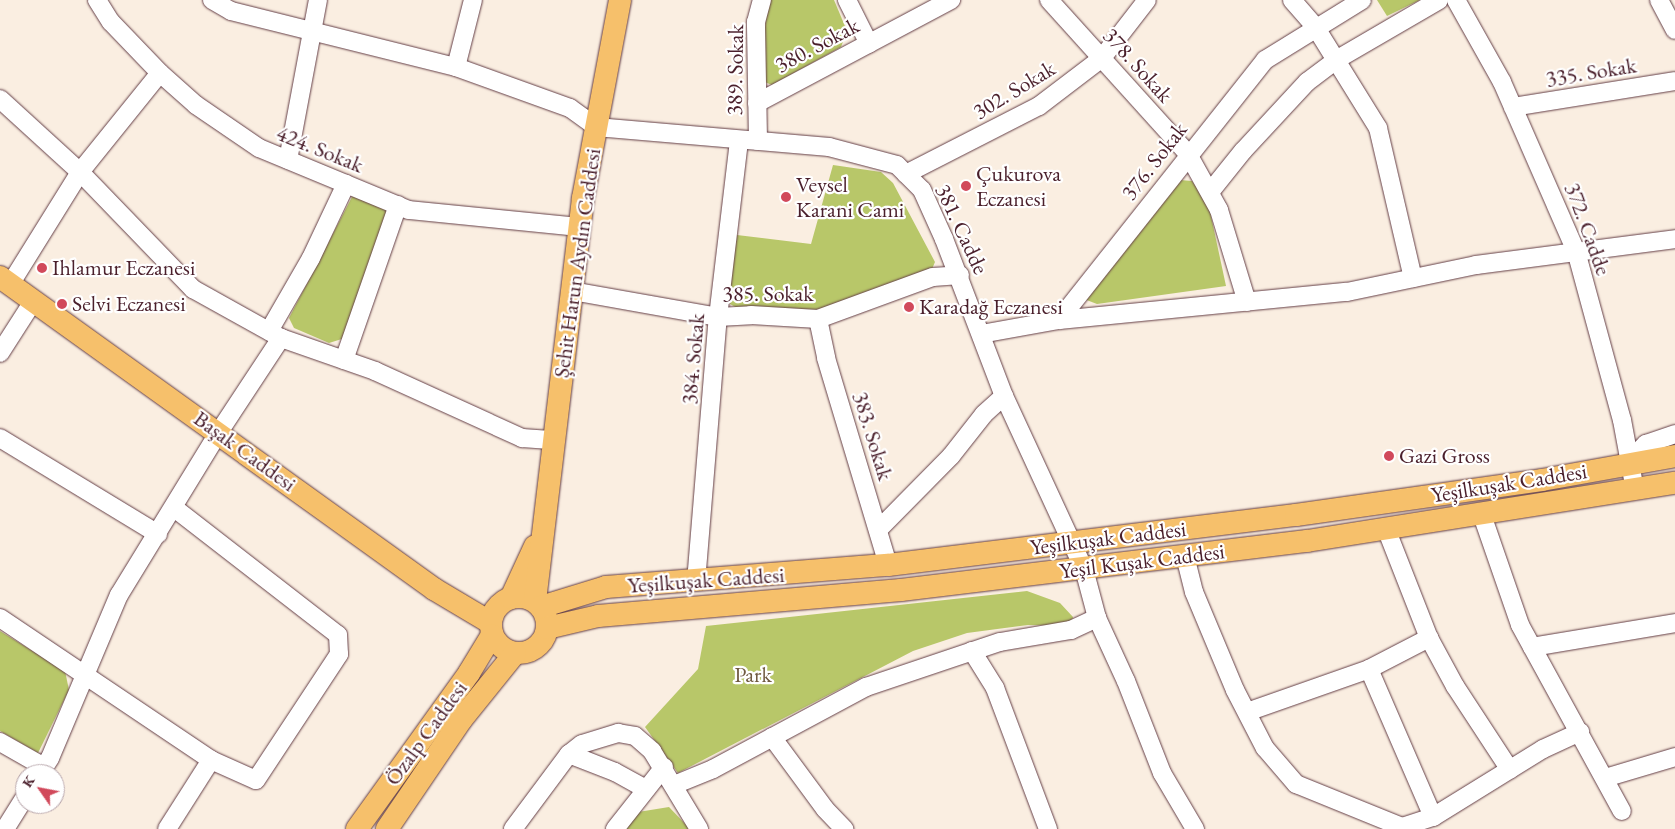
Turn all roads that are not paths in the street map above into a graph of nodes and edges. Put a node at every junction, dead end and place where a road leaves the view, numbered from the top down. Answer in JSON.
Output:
{"nodes":[{"id":1,"x":97,"y":0,"type":"edge"},
{"id":2,"x":212,"y":0,"type":"edge"},
{"id":3,"x":318,"y":0,"type":"edge"},
{"id":4,"x":473,"y":0,"type":"edge"},
{"id":5,"x":620,"y":0,"type":"edge"},
{"id":6,"x":762,"y":0,"type":"edge"},
{"id":7,"x":847,"y":0,"type":"edge"},
{"id":8,"x":951,"y":0,"type":"edge"},
{"id":9,"x":1049,"y":0,"type":"edge"},
{"id":10,"x":1147,"y":0,"type":"edge"},
{"id":11,"x":1292,"y":0,"type":"edge"},
{"id":12,"x":1362,"y":0,"type":"edge"},
{"id":13,"x":1439,"y":0,"type":"edge"},
{"id":14,"x":1456,"y":0,"type":"edge"},
{"id":15,"x":1659,"y":0,"type":"edge"},
{"id":16,"x":1316,"y":28,"type":"junction"},
{"id":17,"x":312,"y":30,"type":"junction"},
{"id":18,"x":1675,"y":30,"type":"edge"},
{"id":19,"x":868,"y":44,"type":"junction"},
{"id":20,"x":1102,"y":58,"type":"junction"},
{"id":21,"x":1336,"y":60,"type":"junction"},
{"id":22,"x":456,"y":67,"type":"junction"},
{"id":23,"x":160,"y":73,"type":"junction"},
{"id":24,"x":1675,"y":81,"type":"edge"},
{"id":25,"x":0,"y":99,"type":"edge"},
{"id":26,"x":757,"y":103,"type":"junction"},
{"id":27,"x":1513,"y":107,"type":"junction"},
{"id":28,"x":596,"y":126,"type":"junction"},
{"id":29,"x":739,"y":140,"type":"junction"},
{"id":30,"x":758,"y":141,"type":"junction"},
{"id":31,"x":1188,"y":154,"type":"junction"},
{"id":32,"x":288,"y":160,"type":"junction"},
{"id":33,"x":80,"y":172,"type":"junction"},
{"id":34,"x":906,"y":174,"type":"junction"},
{"id":35,"x":346,"y":184,"type":"junction"},
{"id":36,"x":1210,"y":192,"type":"junction"},
{"id":37,"x":398,"y":205,"type":"junction"},
{"id":38,"x":580,"y":227,"type":"junction"},
{"id":39,"x":1675,"y":239,"type":"edge"},
{"id":40,"x":1576,"y":251,"type":"junction"},
{"id":41,"x":960,"y":275,"type":"junction"},
{"id":42,"x":1413,"y":278,"type":"junction"},
{"id":43,"x":5,"y":280,"type":"edge"},
{"id":44,"x":572,"y":291,"type":"junction"},
{"id":45,"x":34,"y":300,"type":"junction"},
{"id":46,"x":1247,"y":302,"type":"junction"},
{"id":47,"x":718,"y":318,"type":"junction"},
{"id":48,"x":818,"y":319,"type":"junction"},
{"id":49,"x":1059,"y":320,"type":"junction"},
{"id":50,"x":275,"y":334,"type":"junction"},
{"id":51,"x":981,"y":334,"type":"junction"},
{"id":52,"x":0,"y":353,"type":"edge"},
{"id":53,"x":344,"y":360,"type":"junction"},
{"id":54,"x":1004,"y":396,"type":"junction"},
{"id":55,"x":219,"y":432,"type":"junction"},
{"id":56,"x":1675,"y":434,"type":"edge"},
{"id":57,"x":0,"y":438,"type":"edge"},
{"id":58,"x":554,"y":440,"type":"junction"},
{"id":59,"x":1675,"y":456,"type":"edge"},
{"id":60,"x":1629,"y":462,"type":"junction"},
{"id":61,"x":1675,"y":483,"type":"edge"},
{"id":62,"x":1635,"y":490,"type":"junction"},
{"id":63,"x":174,"y":508,"type":"junction"},
{"id":64,"x":1482,"y":515,"type":"junction"},
{"id":65,"x":544,"y":527,"type":"junction"},
{"id":66,"x":878,"y":530,"type":"junction"},
{"id":67,"x":1387,"y":530,"type":"junction"},
{"id":68,"x":158,"y":534,"type":"junction"},
{"id":69,"x":1070,"y":542,"type":"junction"},
{"id":70,"x":1185,"y":556,"type":"junction"},
{"id":71,"x":888,"y":565,"type":"junction"},
{"id":72,"x":1084,"y":569,"type":"junction"},
{"id":73,"x":696,"y":582,"type":"junction"},
{"id":74,"x":511,"y":598,"type":"junction"},
{"id":75,"x":538,"y":604,"type":"junction"},
{"id":76,"x":0,"y":618,"type":"edge"},
{"id":77,"x":1097,"y":618,"type":"junction"},
{"id":78,"x":1675,"y":623,"type":"edge"},
{"id":79,"x":547,"y":628,"type":"junction"},
{"id":80,"x":492,"y":629,"type":"junction"},
{"id":81,"x":1429,"y":638,"type":"junction"},
{"id":82,"x":1532,"y":647,"type":"junction"},
{"id":83,"x":972,"y":651,"type":"junction"},
{"id":84,"x":515,"y":653,"type":"junction"},
{"id":85,"x":1370,"y":669,"type":"junction"},
{"id":86,"x":85,"y":675,"type":"junction"},
{"id":87,"x":1247,"y":712,"type":"junction"},
{"id":88,"x":1580,"y":732,"type":"junction"},
{"id":89,"x":772,"y":737,"type":"junction"},
{"id":90,"x":0,"y":742,"type":"edge"},
{"id":91,"x":569,"y":754,"type":"junction"},
{"id":92,"x":1675,"y":757,"type":"edge"},
{"id":93,"x":211,"y":760,"type":"junction"},
{"id":94,"x":33,"y":764,"type":"edge"},
{"id":95,"x":45,"y":764,"type":"edge"},
{"id":96,"x":664,"y":767,"type":"junction"},
{"id":97,"x":1510,"y":770,"type":"junction"},
{"id":98,"x":1605,"y":778,"type":"junction"},
{"id":99,"x":674,"y":785,"type":"junction"},
{"id":100,"x":646,"y":789,"type":"junction"},
{"id":101,"x":1622,"y":811,"type":"dead end"},
{"id":102,"x":15,"y":814,"type":"edge"},
{"id":103,"x":1433,"y":817,"type":"junction"},
{"id":104,"x":1405,"y":828,"type":"edge"},
{"id":105,"x":5,"y":829,"type":"edge"},
{"id":106,"x":167,"y":829,"type":"edge"},
{"id":107,"x":357,"y":829,"type":"edge"},
{"id":108,"x":387,"y":829,"type":"edge"},
{"id":109,"x":513,"y":829,"type":"edge"},
{"id":110,"x":615,"y":829,"type":"edge"},
{"id":111,"x":699,"y":829,"type":"edge"},
{"id":112,"x":844,"y":829,"type":"edge"},
{"id":113,"x":1048,"y":829,"type":"edge"},
{"id":114,"x":1195,"y":829,"type":"edge"}],
"edges":[{"from":1,"to":23,"type":"street","name":"424. Sokak"},
{"from":2,"to":17,"type":"street"},
{"from":3,"to":17,"type":"street"},
{"from":4,"to":22,"type":"street"},
{"from":5,"to":28,"type":"main road","name":"Şehit Harun Aydın Caddesi"},
{"from":6,"to":26,"type":"street","name":"389. Sokak"},
{"from":7,"to":19,"type":"street"},
{"from":8,"to":19,"type":"street","name":"380. Sokak"},
{"from":9,"to":20,"type":"street","name":"378. Sokak"},
{"from":10,"to":20,"type":"street","name":"302. Sokak"},
{"from":11,"to":16,"type":"street"},
{"from":12,"to":16,"type":"street","name":"376. Sokak"},
{"from":13,"to":21,"type":"street"},
{"from":14,"to":27,"type":"street","name":"372. Cadde"},
{"from":15,"to":18,"type":"street"},
{"from":16,"to":21,"type":"street"},
{"from":16,"to":31,"type":"street","name":"376. Sokak"},
{"from":17,"to":22,"type":"street"},
{"from":17,"to":32,"type":"street"},
{"from":19,"to":26,"type":"street","name":"380. Sokak"},
{"from":20,"to":31,"type":"street","name":"378. Sokak"},
{"from":20,"to":34,"type":"street","name":"302. Sokak"},
{"from":21,"to":36,"type":"street"},
{"from":21,"to":42,"type":"street"},
{"from":22,"to":28,"type":"street"},
{"from":23,"to":32,"type":"street","name":"424. Sokak"},
{"from":23,"to":33,"type":"street"},
{"from":24,"to":27,"type":"street","name":"335. Sokak"},
{"from":25,"to":33,"type":"street"},
{"from":26,"to":30,"type":"street","name":"389. Sokak"},
{"from":27,"to":40,"type":"street","name":"372. Cadde"},
{"from":28,"to":29,"type":"street","name":"381. Cadde"},
{"from":28,"to":38,"type":"main road","name":"Şehit Harun Aydın Caddesi"},
{"from":29,"to":30,"type":"street","name":"381. Cadde"},
{"from":29,"to":47,"type":"street","name":"384. Sokak"},
{"from":30,"to":34,"type":"street","name":"381. Cadde"},
{"from":31,"to":36,"type":"street","name":"378. Sokak"},
{"from":31,"to":49,"type":"street","name":"376. Sokak"},
{"from":32,"to":35,"type":"street","name":"424. Sokak"},
{"from":33,"to":43,"type":"street"},
{"from":33,"to":50,"type":"street"},
{"from":34,"to":41,"type":"street","name":"381. Cadde"},
{"from":35,"to":37,"type":"street","name":"424. Sokak"},
{"from":35,"to":50,"type":"street"},
{"from":36,"to":46,"type":"street","name":"378. Sokak"},
{"from":37,"to":38,"type":"street","name":"424. Sokak"},
{"from":37,"to":53,"type":"street"},
{"from":38,"to":44,"type":"main road","name":"Şehit Harun Aydın Caddesi"},
{"from":39,"to":40,"type":"street"},
{"from":40,"to":42,"type":"street"},
{"from":40,"to":60,"type":"street","name":"372. Cadde"},
{"from":41,"to":48,"type":"street","name":"385. Sokak"},
{"from":41,"to":51,"type":"street","name":"381. Cadde"},
{"from":42,"to":46,"type":"street"},
{"from":43,"to":45,"type":"main road","name":"Başak Caddesi"},
{"from":44,"to":47,"type":"street","name":"385. Sokak"},
{"from":44,"to":58,"type":"main road","name":"Şehit Harun Aydın Caddesi"},
{"from":45,"to":52,"type":"street"},
{"from":45,"to":55,"type":"main road","name":"Başak Caddesi"},
{"from":46,"to":49,"type":"street"},
{"from":47,"to":48,"type":"street","name":"385. Sokak"},
{"from":47,"to":73,"type":"street","name":"384. Sokak"},
{"from":48,"to":66,"type":"street","name":"383. Sokak"},
{"from":49,"to":51,"type":"street"},
{"from":50,"to":53,"type":"street"},
{"from":50,"to":55,"type":"street"},
{"from":51,"to":54,"type":"street","name":"381. Cadde"},
{"from":53,"to":58,"type":"street"},
{"from":54,"to":66,"type":"street"},
{"from":54,"to":69,"type":"street","name":"381. Cadde"},
{"from":55,"to":63,"type":"street"},
{"from":55,"to":80,"type":"main road","name":"Başak Caddesi"},
{"from":56,"to":60,"type":"street"},
{"from":57,"to":68,"type":"street"},
{"from":58,"to":65,"type":"main road","name":"Şehit Harun Aydın Caddesi"},
{"from":59,"to":60,"type":"main road","name":"Yeşilkuşak Caddesi"},
{"from":60,"to":62,"type":"street","name":"372. Cadde"},
{"from":60,"to":69,"type":"main road","name":"Yeşilkuşak Caddesi"},
{"from":61,"to":62,"type":"main road","name":"Yeşil Kuşak Caddesi"},
{"from":62,"to":64,"type":"main road","name":"Yeşil Kuşak Caddesi"},
{"from":63,"to":68,"type":"street"},
{"from":63,"to":93,"type":"street"},
{"from":64,"to":67,"type":"main road","name":"Yeşil Kuşak Caddesi"},
{"from":64,"to":82,"type":"street"},
{"from":65,"to":74,"type":"main road","name":"Şehit Harun Aydın Caddesi"},
{"from":65,"to":75,"type":"main road","name":"Şehit Harun Aydın Caddesi"},
{"from":66,"to":71,"type":"street","name":"383. Sokak"},
{"from":67,"to":70,"type":"main road","name":"Yeşil Kuşak Caddesi"},
{"from":67,"to":81,"type":"street"},
{"from":68,"to":86,"type":"street"},
{"from":69,"to":71,"type":"main road","name":"Yeşilkuşak Caddesi"},
{"from":69,"to":72,"type":"street","name":"381. Cadde"},
{"from":70,"to":72,"type":"main road","name":"Yeşil Kuşak Caddesi"},
{"from":70,"to":87,"type":"street"},
{"from":71,"to":73,"type":"main road","name":"Yeşilkuşak Caddesi"},
{"from":72,"to":77,"type":"street","name":"381. Cadde"},
{"from":72,"to":79,"type":"main road","name":"Yeşil Kuşak Caddesi"},
{"from":73,"to":75,"type":"main road","name":"Yeşilkuşak Caddesi"},
{"from":74,"to":75,"type":"main road"},
{"from":74,"to":80,"type":"main road"},
{"from":75,"to":79,"type":"main road"},
{"from":76,"to":86,"type":"street"},
{"from":77,"to":83,"type":"street"},
{"from":77,"to":114,"type":"street","name":"381. Cadde"},
{"from":78,"to":82,"type":"street"},
{"from":79,"to":84,"type":"main road"},
{"from":80,"to":84,"type":"main road"},
{"from":80,"to":107,"type":"main road","name":"Özalp Caddesi"},
{"from":81,"to":85,"type":"street"},
{"from":81,"to":97,"type":"street"},
{"from":82,"to":88,"type":"street"},
{"from":83,"to":89,"type":"street"},
{"from":83,"to":113,"type":"street"},
{"from":84,"to":108,"type":"main road","name":"Özalp Caddesi"},
{"from":85,"to":87,"type":"street"},
{"from":85,"to":103,"type":"street"},
{"from":86,"to":93,"type":"street"},
{"from":86,"to":95,"type":"street"},
{"from":87,"to":104,"type":"street"},
{"from":88,"to":97,"type":"street"},
{"from":88,"to":98,"type":"street"},
{"from":89,"to":99,"type":"street"},
{"from":89,"to":112,"type":"street"},
{"from":90,"to":94,"type":"street"},
{"from":91,"to":96,"type":"street"},
{"from":91,"to":100,"type":"street"},
{"from":91,"to":109,"type":"street"},
{"from":92,"to":98,"type":"street"},
{"from":93,"to":106,"type":"street"},
{"from":96,"to":99,"type":"street"},
{"from":96,"to":100,"type":"street"},
{"from":97,"to":103,"type":"street"},
{"from":98,"to":101,"type":"street"},
{"from":99,"to":111,"type":"street"},
{"from":100,"to":110,"type":"street"},
{"from":102,"to":105,"type":"street"},
{"from":103,"to":104,"type":"street"}]}
